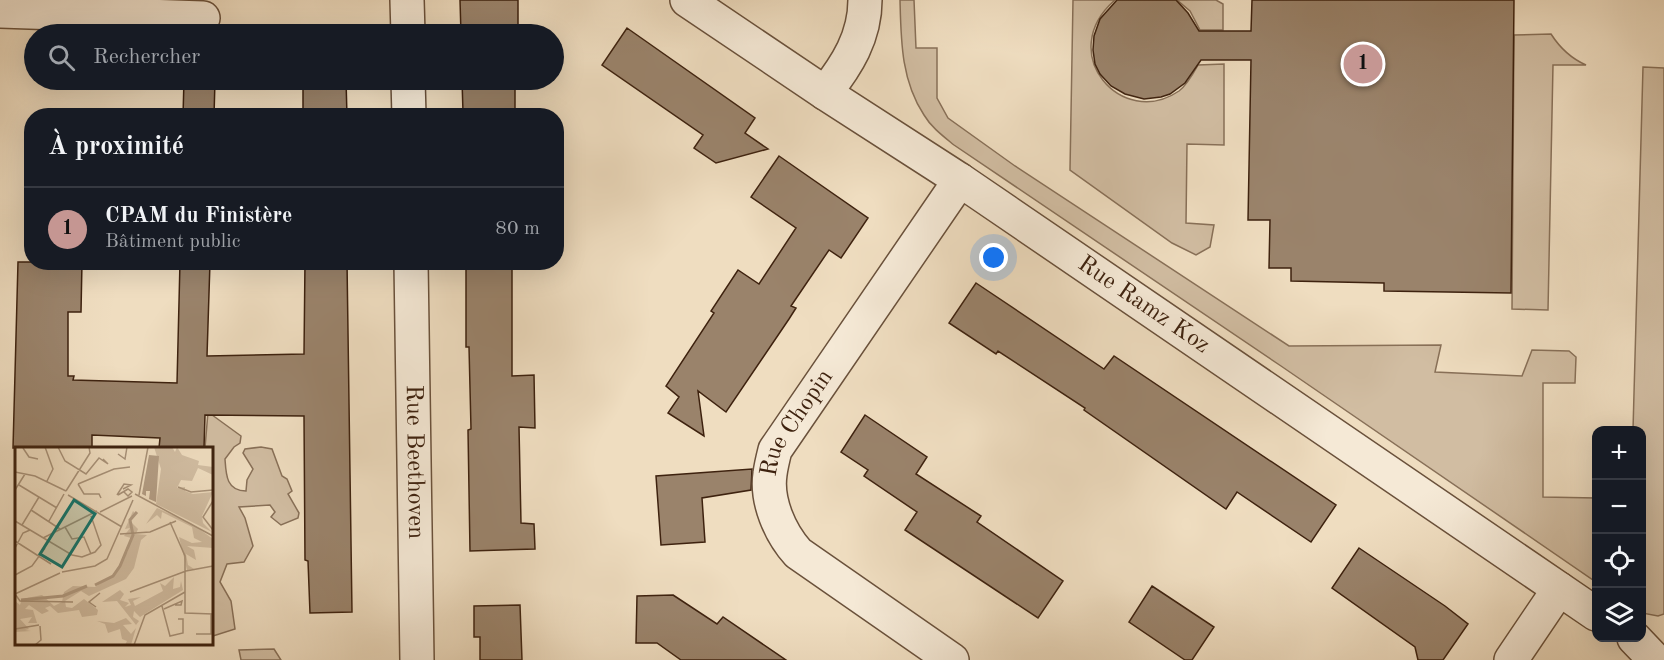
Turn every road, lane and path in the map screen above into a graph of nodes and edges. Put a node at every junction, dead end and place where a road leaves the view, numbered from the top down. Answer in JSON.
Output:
{"nodes":[{"id":1,"x":407,"y":0,"type":"edge"},
{"id":2,"x":687,"y":0,"type":"edge"},
{"id":3,"x":865,"y":0,"type":"edge"},
{"id":4,"x":0,"y":11,"type":"edge"},
{"id":5,"x":203,"y":18,"type":"dead end"},
{"id":6,"x":408,"y":24,"type":"edge"},
{"id":7,"x":408,"y":90,"type":"edge"},
{"id":8,"x":825,"y":93,"type":"junction"},
{"id":9,"x":409,"y":108,"type":"edge"},
{"id":10,"x":960,"y":180,"type":"junction"},
{"id":11,"x":411,"y":270,"type":"edge"},
{"id":12,"x":1559,"y":589,"type":"junction"},
{"id":13,"x":1592,"y":611,"type":"edge"},
{"id":14,"x":1664,"y":631,"type":"edge"},
{"id":15,"x":1646,"y":635,"type":"edge"},
{"id":16,"x":1639,"y":642,"type":"edge"},
{"id":17,"x":417,"y":660,"type":"edge"},
{"id":18,"x":952,"y":660,"type":"edge"},
{"id":19,"x":1511,"y":660,"type":"edge"},
{"id":20,"x":1655,"y":660,"type":"edge"}],
"edges":[{"from":1,"to":6,"type":"street"},
{"from":2,"to":8,"type":"street","name":"Rue Ramz Koz"},
{"from":3,"to":8,"type":"street"},
{"from":4,"to":5,"type":"street"},
{"from":7,"to":9,"type":"street"},
{"from":8,"to":10,"type":"street","name":"Rue Ramz Koz"},
{"from":10,"to":12,"type":"street","name":"Rue Ramz Koz"},
{"from":10,"to":18,"type":"street","name":"Rue Chopin"},
{"from":11,"to":17,"type":"street","name":"Rue Beethoven"},
{"from":12,"to":13,"type":"street","name":"Rue Ramz Koz"},
{"from":12,"to":19,"type":"street"},
{"from":14,"to":15,"type":"street"},
{"from":16,"to":20,"type":"street"}]}
